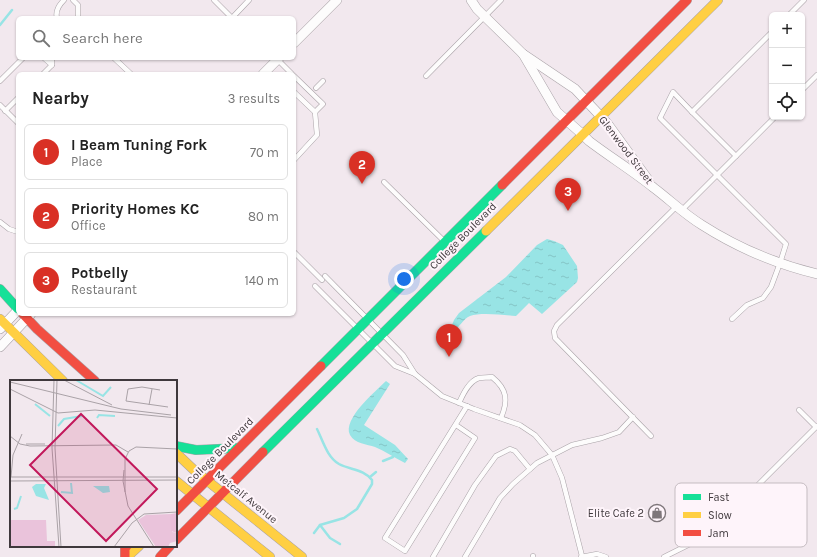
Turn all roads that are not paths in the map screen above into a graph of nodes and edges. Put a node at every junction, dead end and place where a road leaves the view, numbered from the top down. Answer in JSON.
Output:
{"nodes":[{"id":1,"x":64,"y":0,"type":"edge"},
{"id":2,"x":74,"y":0,"type":"edge"},
{"id":3,"x":214,"y":0,"type":"edge"},
{"id":4,"x":249,"y":0,"type":"edge"},
{"id":5,"x":337,"y":0,"type":"edge"},
{"id":6,"x":471,"y":0,"type":"edge"},
{"id":7,"x":501,"y":0,"type":"edge"},
{"id":8,"x":687,"y":0,"type":"edge"},
{"id":9,"x":718,"y":0,"type":"edge"},
{"id":10,"x":804,"y":0,"type":"edge"},
{"id":11,"x":792,"y":12,"type":"edge"},
{"id":12,"x":57,"y":16,"type":"edge"},
{"id":13,"x":78,"y":16,"type":"edge"},
{"id":14,"x":230,"y":16,"type":"edge"},
{"id":15,"x":234,"y":16,"type":"edge"},
{"id":16,"x":485,"y":16,"type":"junction"},
{"id":17,"x":769,"y":35,"type":"edge"},
{"id":18,"x":296,"y":41,"type":"edge"},
{"id":19,"x":523,"y":54,"type":"junction"},
{"id":20,"x":21,"y":60,"type":"edge"},
{"id":21,"x":46,"y":60,"type":"edge"},
{"id":22,"x":52,"y":60,"type":"edge"},
{"id":23,"x":116,"y":60,"type":"edge"},
{"id":24,"x":275,"y":60,"type":"edge"},
{"id":25,"x":279,"y":60,"type":"edge"},
{"id":26,"x":52,"y":65,"type":"junction"},
{"id":27,"x":44,"y":72,"type":"edge"},
{"id":28,"x":129,"y":72,"type":"edge"},
{"id":29,"x":265,"y":72,"type":"edge"},
{"id":30,"x":290,"y":72,"type":"edge"},
{"id":31,"x":817,"y":75,"type":"edge"},
{"id":32,"x":426,"y":76,"type":"dead end"},
{"id":33,"x":296,"y":78,"type":"edge"},
{"id":34,"x":0,"y":81,"type":"edge"},
{"id":35,"x":323,"y":81,"type":"dead end"},
{"id":36,"x":805,"y":87,"type":"edge"},
{"id":37,"x":316,"y":88,"type":"dead end"},
{"id":38,"x":296,"y":94,"type":"edge"},
{"id":39,"x":16,"y":100,"type":"edge"},
{"id":40,"x":587,"y":101,"type":"junction"},
{"id":41,"x":0,"y":106,"type":"edge"},
{"id":42,"x":5,"y":111,"type":"junction"},
{"id":43,"x":315,"y":112,"type":"junction"},
{"id":44,"x":692,"y":112,"type":"junction"},
{"id":45,"x":601,"y":116,"type":"junction"},
{"id":46,"x":567,"y":120,"type":"junction"},
{"id":47,"x":772,"y":120,"type":"edge"},
{"id":48,"x":16,"y":121,"type":"edge"},
{"id":49,"x":582,"y":134,"type":"junction"},
{"id":50,"x":736,"y":156,"type":"junction"},
{"id":51,"x":296,"y":158,"type":"edge"},
{"id":52,"x":717,"y":174,"type":"junction"},
{"id":53,"x":384,"y":182,"type":"dead end"},
{"id":54,"x":654,"y":188,"type":"junction"},
{"id":55,"x":679,"y":209,"type":"junction"},
{"id":56,"x":0,"y":222,"type":"edge"},
{"id":57,"x":16,"y":231,"type":"edge"},
{"id":58,"x":445,"y":243,"type":"junction"},
{"id":59,"x":296,"y":254,"type":"edge"},
{"id":60,"x":780,"y":263,"type":"junction"},
{"id":61,"x":817,"y":274,"type":"edge"},
{"id":62,"x":315,"y":286,"type":"dead end"},
{"id":63,"x":0,"y":290,"type":"edge"},
{"id":64,"x":16,"y":307,"type":"edge"},
{"id":65,"x":16,"y":311,"type":"edge"},
{"id":66,"x":26,"y":316,"type":"edge"},
{"id":67,"x":28,"y":316,"type":"edge"},
{"id":68,"x":732,"y":319,"type":"dead end"},
{"id":69,"x":368,"y":320,"type":"junction"},
{"id":70,"x":2,"y":324,"type":"edge"},
{"id":71,"x":358,"y":329,"type":"junction"},
{"id":72,"x":13,"y":332,"type":"junction"},
{"id":73,"x":382,"y":334,"type":"junction"},
{"id":74,"x":372,"y":343,"type":"junction"},
{"id":75,"x":0,"y":346,"type":"edge"},
{"id":76,"x":415,"y":374,"type":"junction"},
{"id":77,"x":62,"y":380,"type":"edge"},
{"id":78,"x":94,"y":380,"type":"edge"},
{"id":79,"x":459,"y":403,"type":"junction"},
{"id":80,"x":467,"y":406,"type":"junction"},
{"id":81,"x":800,"y":410,"type":"dead end"},
{"id":82,"x":633,"y":417,"type":"junction"},
{"id":83,"x":502,"y":418,"type":"junction"},
{"id":84,"x":456,"y":425,"type":"junction"},
{"id":85,"x":817,"y":426,"type":"edge"},
{"id":86,"x":651,"y":436,"type":"dead end"},
{"id":87,"x":177,"y":446,"type":"edge"},
{"id":88,"x":239,"y":448,"type":"junction"},
{"id":89,"x":177,"y":454,"type":"edge"},
{"id":90,"x":552,"y":455,"type":"junction"},
{"id":91,"x":530,"y":469,"type":"junction"},
{"id":92,"x":207,"y":481,"type":"junction"},
{"id":93,"x":177,"y":482,"type":"edge"},
{"id":94,"x":760,"y":483,"type":"edge"},
{"id":95,"x":222,"y":493,"type":"junction"},
{"id":96,"x":192,"y":494,"type":"junction"},
{"id":97,"x":208,"y":507,"type":"junction"},
{"id":98,"x":177,"y":509,"type":"edge"},
{"id":99,"x":177,"y":539,"type":"edge"},
{"id":100,"x":126,"y":547,"type":"edge"},
{"id":101,"x":138,"y":547,"type":"edge"},
{"id":102,"x":169,"y":547,"type":"edge"},
{"id":103,"x":684,"y":547,"type":"edge"},
{"id":104,"x":126,"y":557,"type":"edge"},
{"id":105,"x":160,"y":557,"type":"edge"},
{"id":106,"x":270,"y":557,"type":"edge"},
{"id":107,"x":302,"y":557,"type":"edge"},
{"id":108,"x":434,"y":557,"type":"edge"},
{"id":109,"x":466,"y":557,"type":"edge"},
{"id":110,"x":581,"y":557,"type":"edge"},
{"id":111,"x":606,"y":557,"type":"edge"},
{"id":112,"x":664,"y":557,"type":"edge"}],
"edges":[{"from":1,"to":12,"type":"lane"},
{"from":2,"to":13,"type":"lane"},
{"from":3,"to":14,"type":"lane"},
{"from":4,"to":15,"type":"lane"},
{"from":5,"to":18,"type":"street"},
{"from":6,"to":16,"type":"street","name":"Glenwood Street"},
{"from":7,"to":16,"type":"lane"},
{"from":8,"to":40,"type":"main road","name":"College Boulevard"},
{"from":9,"to":45,"type":"main road","name":"College Boulevard"},
{"from":10,"to":11,"type":"lane"},
{"from":16,"to":19,"type":"street","name":"Glenwood Street"},
{"from":16,"to":32,"type":"lane"},
{"from":17,"to":44,"type":"lane"},
{"from":19,"to":40,"type":"street","name":"Glenwood Street"},
{"from":19,"to":46,"type":"street","name":"Glenwood Street"},
{"from":20,"to":34,"type":"lane"},
{"from":21,"to":26,"type":"lane"},
{"from":22,"to":26,"type":"lane"},
{"from":23,"to":28,"type":"lane"},
{"from":24,"to":29,"type":"street"},
{"from":25,"to":30,"type":"lane"},
{"from":26,"to":27,"type":"lane"},
{"from":31,"to":36,"type":"lane"},
{"from":33,"to":43,"type":"lane"},
{"from":35,"to":37,"type":"lane"},
{"from":38,"to":43,"type":"lane"},
{"from":39,"to":42,"type":"lane"},
{"from":40,"to":45,"type":"street","name":"Glenwood Street"},
{"from":40,"to":46,"type":"main road","name":"College Boulevard"},
{"from":41,"to":42,"type":"lane"},
{"from":42,"to":48,"type":"lane"},
{"from":43,"to":51,"type":"lane"},
{"from":44,"to":50,"type":"lane"},
{"from":44,"to":52,"type":"lane"},
{"from":45,"to":49,"type":"main road","name":"College Boulevard"},
{"from":45,"to":54,"type":"street","name":"Glenwood Street"},
{"from":46,"to":49,"type":"street","name":"Glenwood Street"},
{"from":46,"to":58,"type":"main road","name":"College Boulevard"},
{"from":47,"to":50,"type":"lane"},
{"from":49,"to":54,"type":"street","name":"Glenwood Street"},
{"from":49,"to":73,"type":"main road","name":"College Boulevard"},
{"from":50,"to":52,"type":"lane"},
{"from":52,"to":55,"type":"lane"},
{"from":52,"to":60,"type":"lane"},
{"from":53,"to":58,"type":"lane"},
{"from":54,"to":55,"type":"street","name":"Glenwood Street"},
{"from":55,"to":60,"type":"street","name":"Glenwood Street"},
{"from":55,"to":82,"type":"lane"},
{"from":56,"to":57,"type":"lane"},
{"from":58,"to":69,"type":"main road","name":"College Boulevard"},
{"from":59,"to":69,"type":"lane"},
{"from":60,"to":61,"type":"street","name":"Glenwood Street"},
{"from":60,"to":68,"type":"lane"},
{"from":62,"to":71,"type":"lane"},
{"from":63,"to":64,"type":"main road"},
{"from":65,"to":70,"type":"street"},
{"from":66,"to":72,"type":"street"},
{"from":67,"to":78,"type":"main road"},
{"from":69,"to":71,"type":"main road","name":"College Boulevard"},
{"from":69,"to":73,"type":"lane"},
{"from":70,"to":72,"type":"main road"},
{"from":71,"to":74,"type":"lane"},
{"from":71,"to":88,"type":"main road","name":"College Boulevard"},
{"from":72,"to":75,"type":"street"},
{"from":72,"to":77,"type":"main road"},
{"from":73,"to":74,"type":"main road","name":"College Boulevard"},
{"from":73,"to":76,"type":"lane"},
{"from":74,"to":76,"type":"lane"},
{"from":74,"to":95,"type":"main road","name":"College Boulevard"},
{"from":76,"to":79,"type":"lane"},
{"from":79,"to":80,"type":"lane"},
{"from":79,"to":83,"type":"lane"},
{"from":80,"to":83,"type":"lane"},
{"from":80,"to":84,"type":"lane"},
{"from":81,"to":85,"type":"lane"},
{"from":82,"to":86,"type":"lane"},
{"from":82,"to":90,"type":"lane"},
{"from":83,"to":90,"type":"lane"},
{"from":84,"to":84,"type":"lane"},
{"from":85,"to":94,"type":"lane"},
{"from":87,"to":88,"type":"main road"},
{"from":88,"to":92,"type":"main road","name":"College Boulevard"},
{"from":89,"to":92,"type":"main road","name":"Metcalf Avenue"},
{"from":90,"to":91,"type":"lane"},
{"from":90,"to":110,"type":"lane"},
{"from":91,"to":108,"type":"lane"},
{"from":91,"to":109,"type":"lane"},
{"from":92,"to":95,"type":"main road","name":"Metcalf Avenue"},
{"from":92,"to":96,"type":"main road","name":"College Boulevard"},
{"from":93,"to":96,"type":"main road"},
{"from":95,"to":97,"type":"main road","name":"College Boulevard"},
{"from":95,"to":107,"type":"main road","name":"Metcalf Avenue"},
{"from":96,"to":97,"type":"main road"},
{"from":96,"to":98,"type":"main road","name":"College Boulevard"},
{"from":97,"to":99,"type":"main road","name":"College Boulevard"},
{"from":97,"to":106,"type":"main road"},
{"from":100,"to":104,"type":"main road"},
{"from":101,"to":104,"type":"main road"},
{"from":102,"to":105,"type":"main road"},
{"from":103,"to":112,"type":"lane"},
{"from":110,"to":111,"type":"lane"}]}
